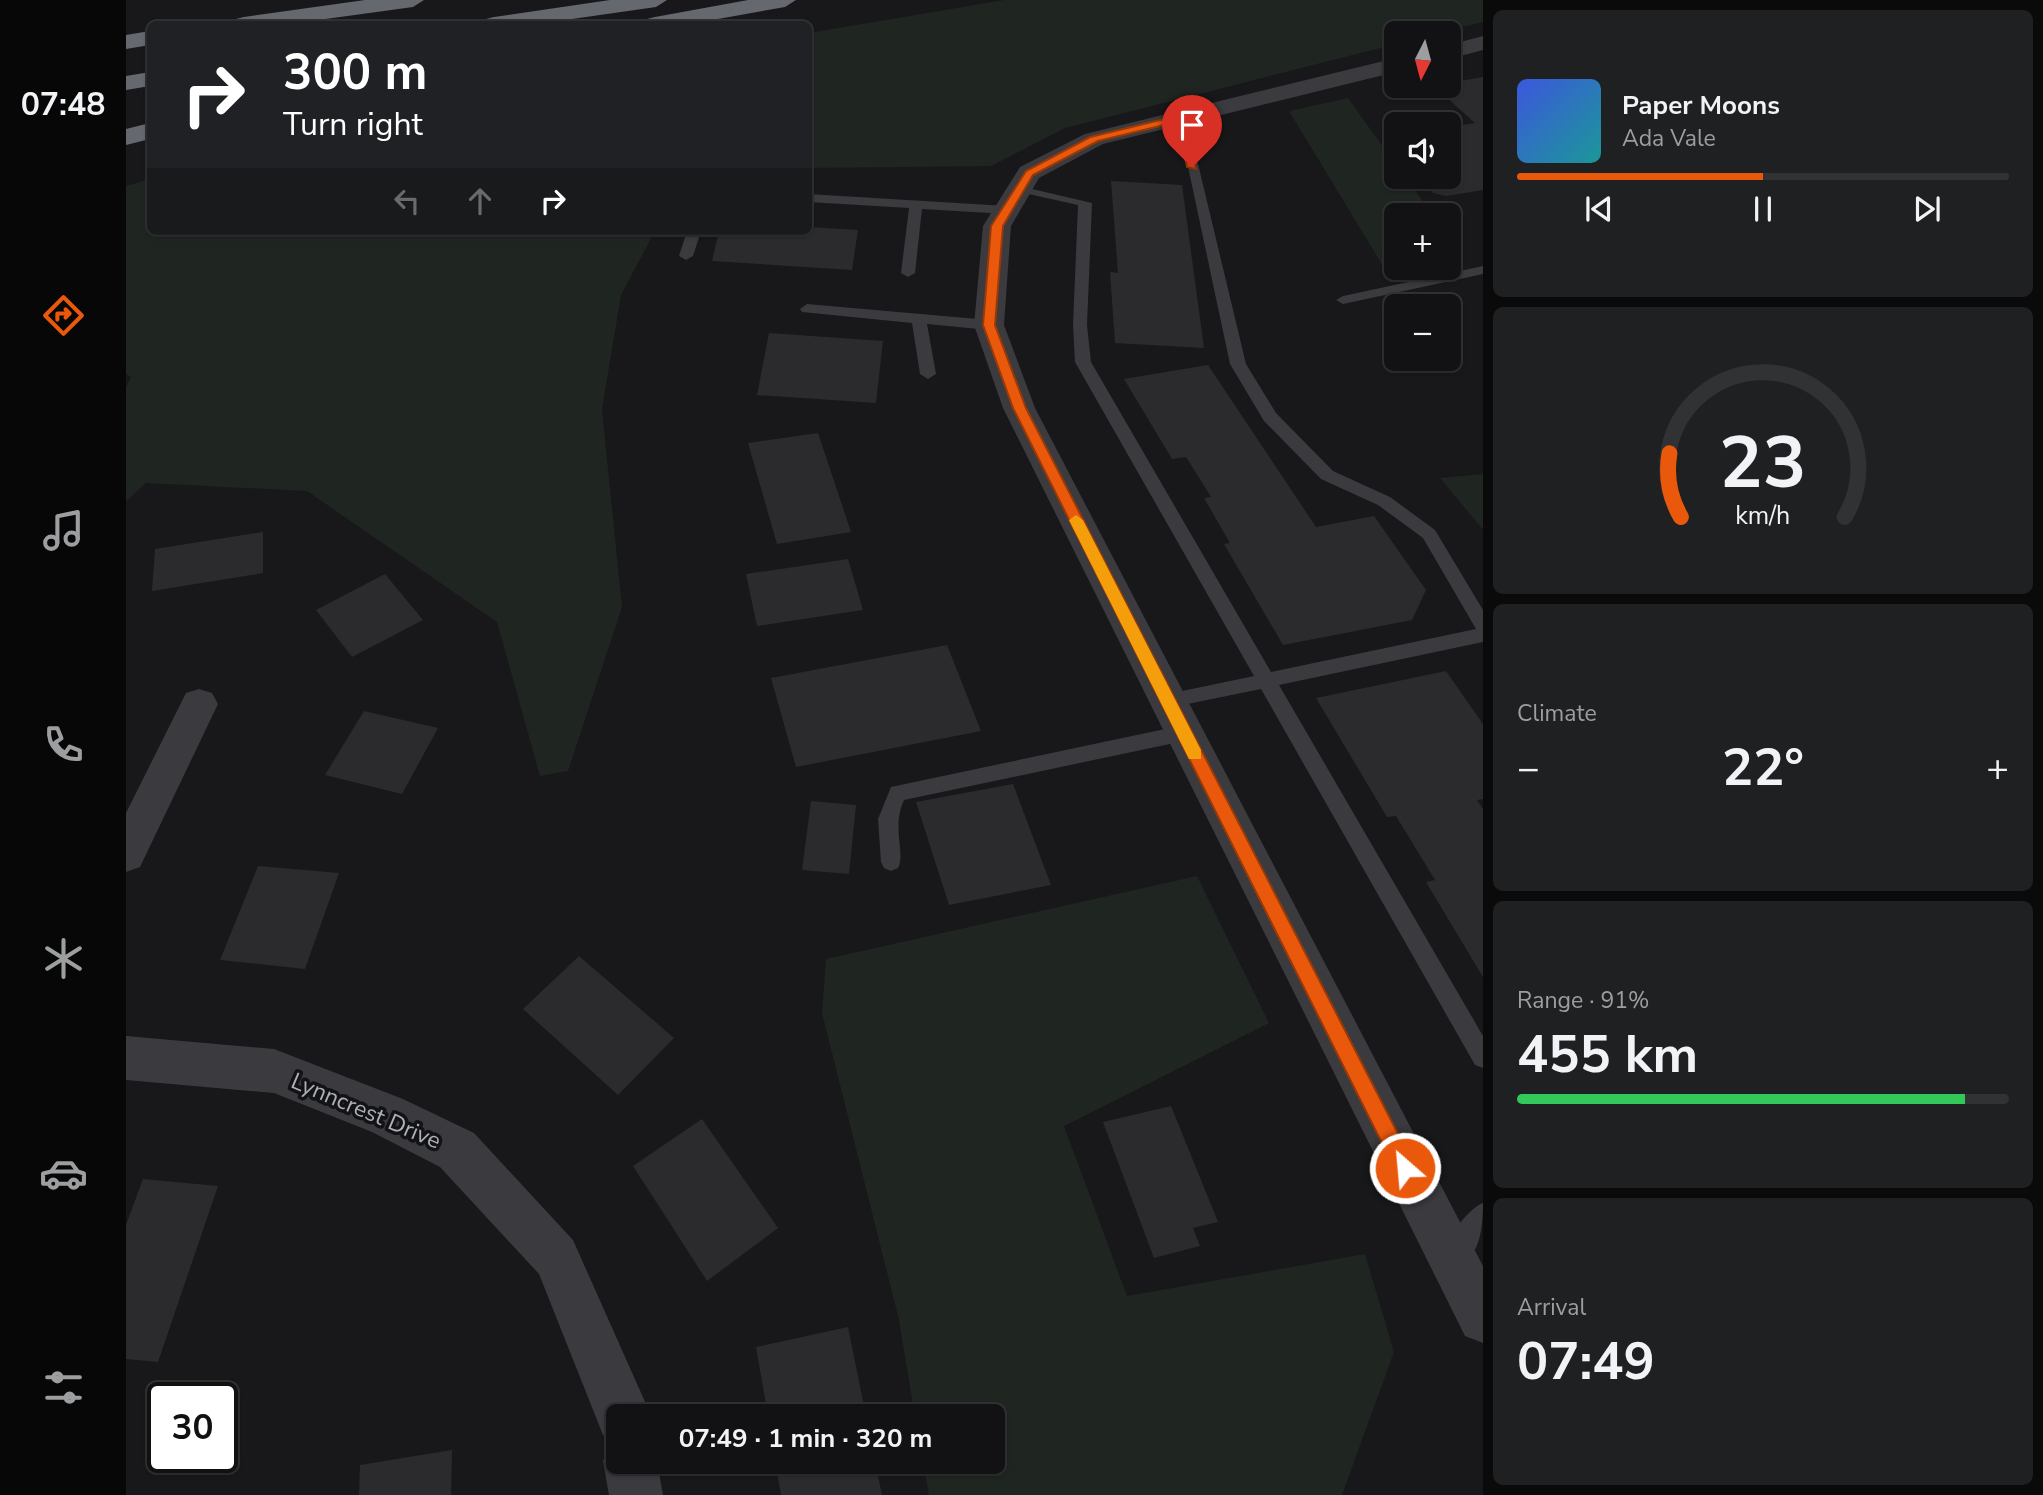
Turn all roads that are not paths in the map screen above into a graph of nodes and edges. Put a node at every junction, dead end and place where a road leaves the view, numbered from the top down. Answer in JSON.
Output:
{"nodes":[{"id":1,"x":413,"y":0,"type":"edge"},
{"id":2,"x":656,"y":0,"type":"edge"},
{"id":3,"x":785,"y":0,"type":"edge"},
{"id":4,"x":265,"y":21,"type":"edge"},
{"id":5,"x":514,"y":21,"type":"edge"},
{"id":6,"x":671,"y":21,"type":"edge"},
{"id":7,"x":147,"y":38,"type":"edge"},
{"id":8,"x":126,"y":42,"type":"edge"},
{"id":9,"x":1483,"y":43,"type":"edge"},
{"id":10,"x":1461,"y":49,"type":"edge"},
{"id":11,"x":1384,"y":68,"type":"edge"},
{"id":12,"x":147,"y":80,"type":"edge"},
{"id":13,"x":126,"y":83,"type":"edge"},
{"id":14,"x":1181,"y":118,"type":"junction"},
{"id":15,"x":147,"y":132,"type":"edge"},
{"id":16,"x":126,"y":136,"type":"edge"},
{"id":17,"x":812,"y":198,"type":"edge"},
{"id":18,"x":1014,"y":199,"type":"junction"},
{"id":19,"x":916,"y":205,"type":"junction"},
{"id":20,"x":693,"y":235,"type":"edge"},
{"id":21,"x":686,"y":256,"type":"dead end"},
{"id":22,"x":1483,"y":270,"type":"edge"},
{"id":23,"x":908,"y":273,"type":"dead end"},
{"id":24,"x":1343,"y":300,"type":"dead end"},
{"id":25,"x":807,"y":309,"type":"dead end"},
{"id":26,"x":919,"y":319,"type":"junction"},
{"id":27,"x":989,"y":325,"type":"junction"},
{"id":28,"x":928,"y":374,"type":"dead end"},
{"id":29,"x":1483,"y":625,"type":"edge"},
{"id":30,"x":1483,"y":635,"type":"edge"},
{"id":31,"x":1266,"y":680,"type":"junction"},
{"id":32,"x":1168,"y":701,"type":"junction"},
{"id":33,"x":199,"y":704,"type":"dead end"},
{"id":34,"x":1184,"y":733,"type":"junction"},
{"id":35,"x":126,"y":853,"type":"edge"},
{"id":36,"x":891,"y":862,"type":"dead end"},
{"id":37,"x":1483,"y":1057,"type":"edge"},
{"id":38,"x":126,"y":1058,"type":"edge"},
{"id":39,"x":1483,"y":1214,"type":"edge"},
{"id":40,"x":1452,"y":1259,"type":"junction"},
{"id":41,"x":1483,"y":1318,"type":"edge"},
{"id":42,"x":620,"y":1404,"type":"edge"},
{"id":43,"x":632,"y":1474,"type":"edge"},
{"id":44,"x":636,"y":1495,"type":"edge"}],
"edges":[{"from":1,"to":4,"type":"highway"},
{"from":2,"to":5,"type":"highway"},
{"from":3,"to":6,"type":"highway"},
{"from":7,"to":8,"type":"highway"},
{"from":9,"to":10,"type":"street"},
{"from":11,"to":14,"type":"street"},
{"from":12,"to":13,"type":"highway"},
{"from":14,"to":18,"type":"street"},
{"from":14,"to":29,"type":"lane"},
{"from":15,"to":16,"type":"highway"},
{"from":17,"to":19,"type":"lane"},
{"from":18,"to":19,"type":"lane"},
{"from":18,"to":27,"type":"street"},
{"from":18,"to":31,"type":"lane"},
{"from":19,"to":23,"type":"lane"},
{"from":20,"to":21,"type":"lane"},
{"from":22,"to":24,"type":"lane"},
{"from":25,"to":26,"type":"lane"},
{"from":26,"to":27,"type":"lane"},
{"from":26,"to":28,"type":"lane"},
{"from":27,"to":32,"type":"street"},
{"from":30,"to":31,"type":"lane"},
{"from":31,"to":32,"type":"lane"},
{"from":31,"to":37,"type":"lane"},
{"from":32,"to":34,"type":"street"},
{"from":33,"to":35,"type":"street"},
{"from":34,"to":36,"type":"lane"},
{"from":34,"to":40,"type":"street"},
{"from":38,"to":42,"type":"street","name":"Lynncrest Drive"},
{"from":39,"to":40,"type":"lane"},
{"from":40,"to":41,"type":"street"},
{"from":43,"to":44,"type":"street"}]}
